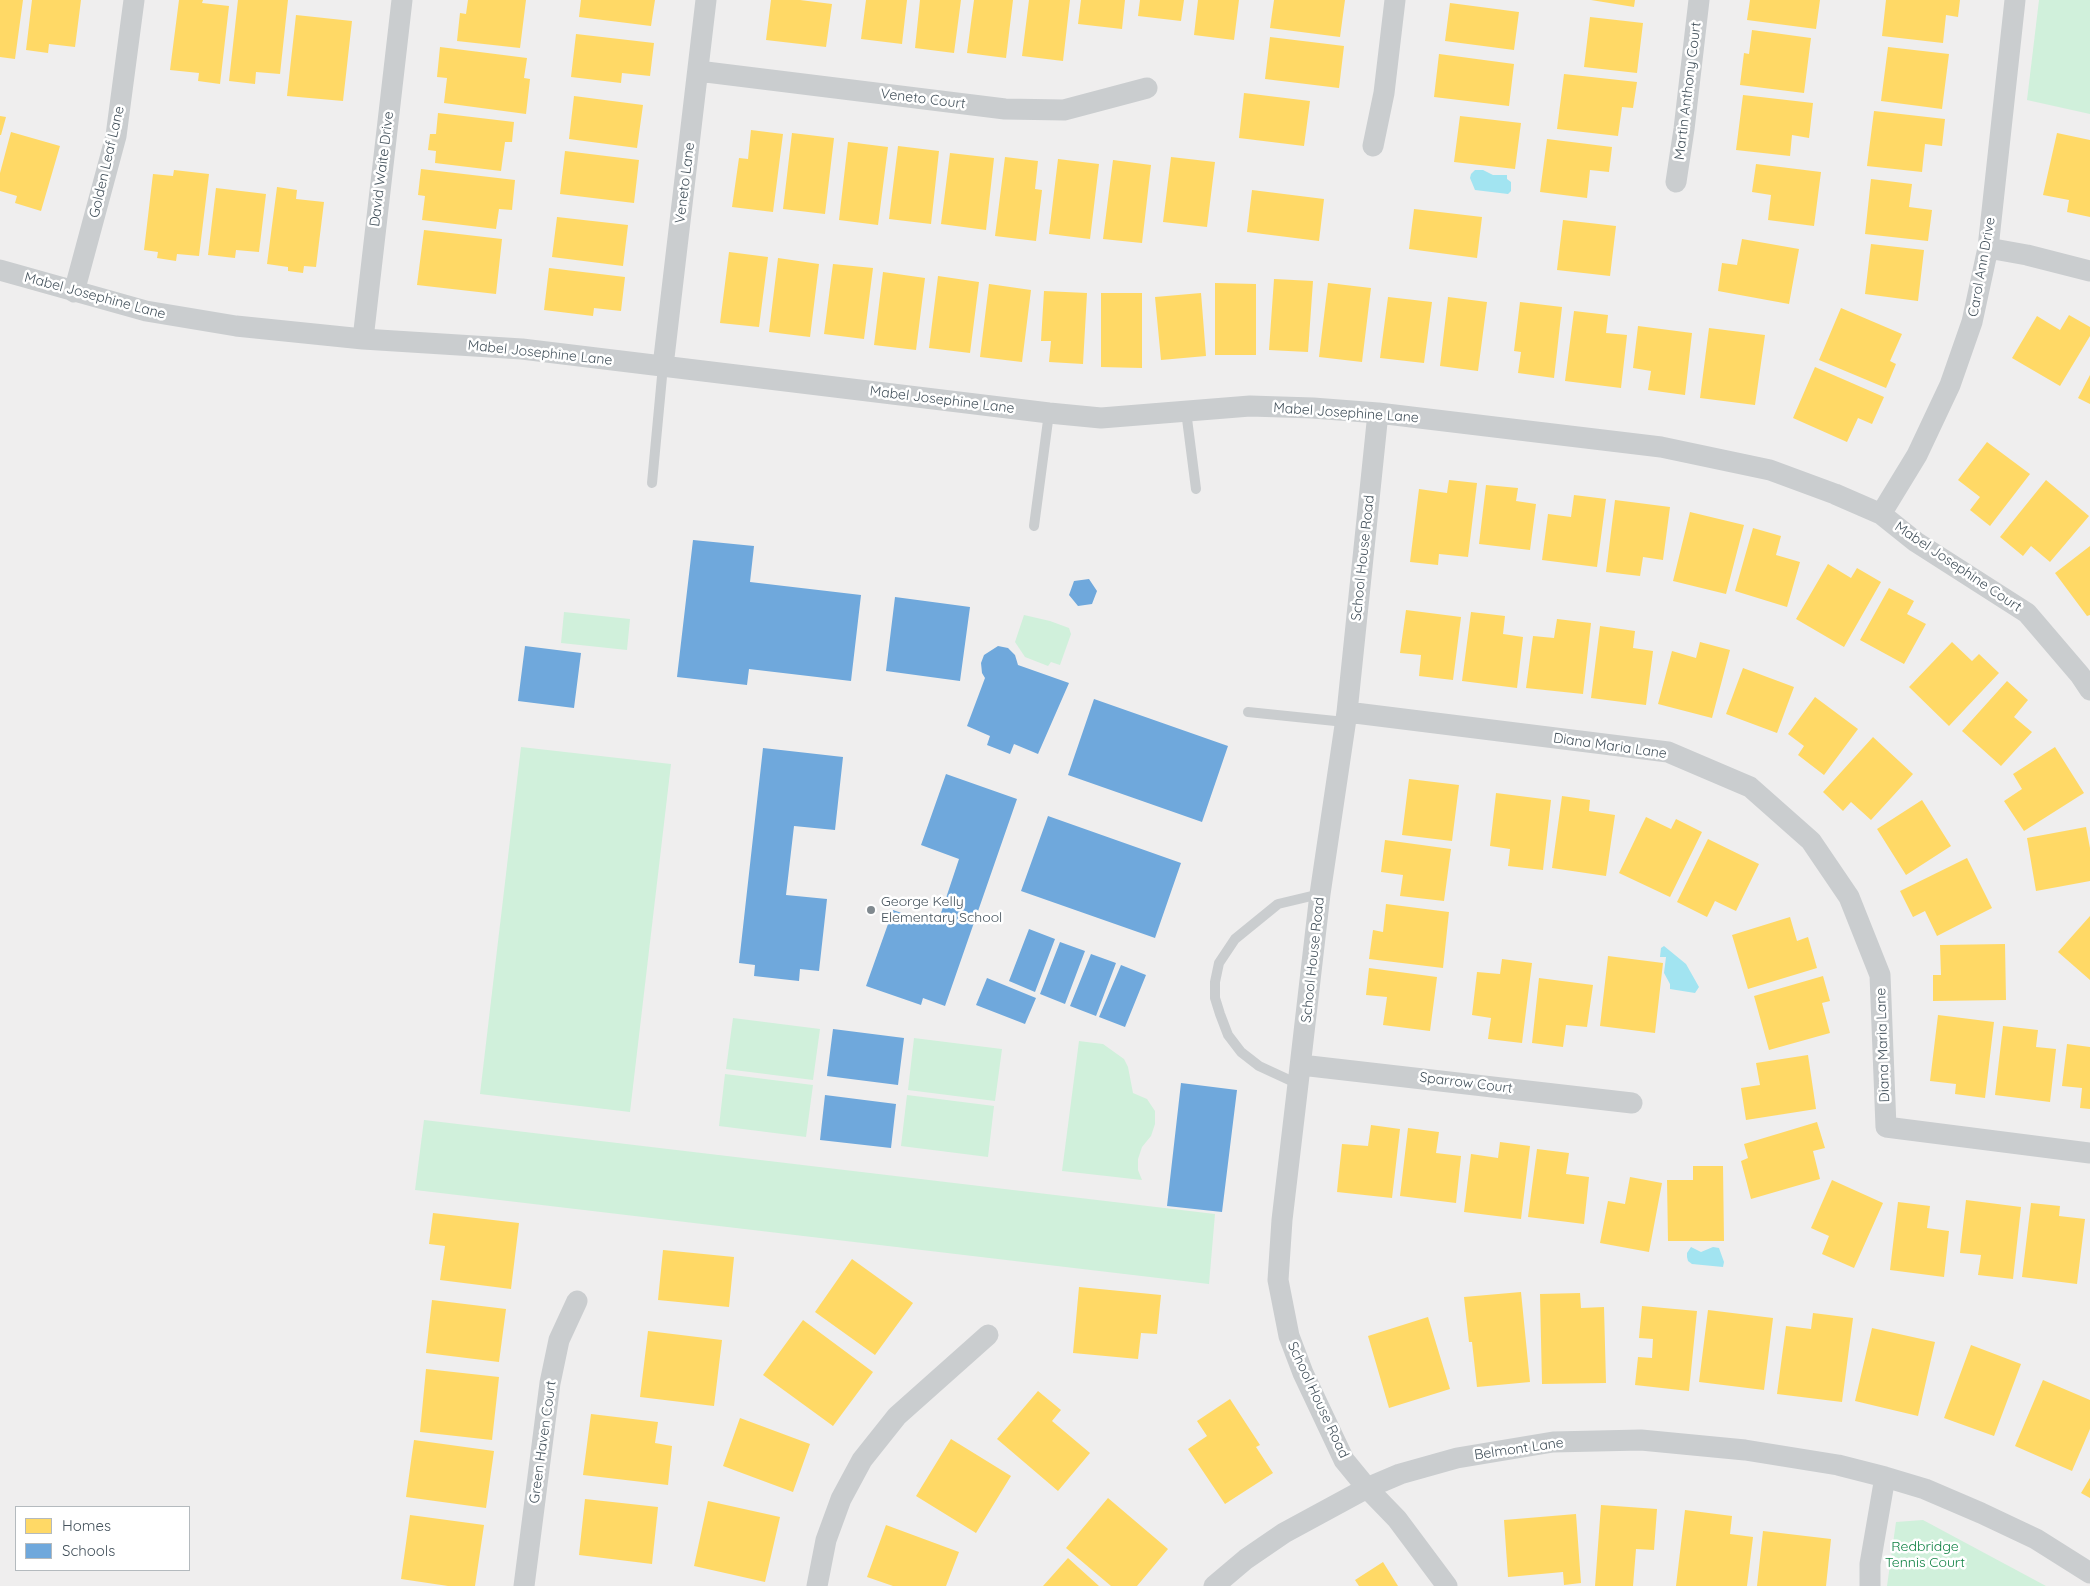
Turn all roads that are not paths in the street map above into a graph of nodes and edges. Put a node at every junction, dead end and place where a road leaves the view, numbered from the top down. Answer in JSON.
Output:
{"nodes":[{"id":1,"x":134,"y":0,"type":"edge"},
{"id":2,"x":402,"y":0,"type":"edge"},
{"id":3,"x":706,"y":0,"type":"edge"},
{"id":4,"x":1395,"y":0,"type":"edge"},
{"id":5,"x":1700,"y":0,"type":"edge"},
{"id":6,"x":2015,"y":0,"type":"edge"},
{"id":7,"x":698,"y":71,"type":"junction"},
{"id":8,"x":1146,"y":88,"type":"dead end"},
{"id":9,"x":1373,"y":146,"type":"dead end"},
{"id":10,"x":1676,"y":182,"type":"dead end"},
{"id":11,"x":1988,"y":248,"type":"junction"},
{"id":12,"x":0,"y":270,"type":"edge"},
{"id":13,"x":2090,"y":271,"type":"edge"},
{"id":14,"x":74,"y":292,"type":"junction"},
{"id":15,"x":363,"y":339,"type":"junction"},
{"id":16,"x":663,"y":366,"type":"junction"},
{"id":17,"x":1186,"y":410,"type":"junction"},
{"id":18,"x":1049,"y":413,"type":"junction"},
{"id":19,"x":1378,"y":413,"type":"junction"},
{"id":20,"x":652,"y":483,"type":"dead end"},
{"id":21,"x":1196,"y":489,"type":"dead end"},
{"id":22,"x":1881,"y":514,"type":"junction"},
{"id":23,"x":1034,"y":526,"type":"dead end"},
{"id":24,"x":2090,"y":690,"type":"edge"},
{"id":25,"x":1248,"y":712,"type":"dead end"},
{"id":26,"x":1346,"y":717,"type":"junction"},
{"id":27,"x":1320,"y":894,"type":"junction"},
{"id":28,"x":1299,"y":1074,"type":"junction"},
{"id":29,"x":1632,"y":1103,"type":"dead end"},
{"id":30,"x":2090,"y":1153,"type":"edge"},
{"id":31,"x":576,"y":1301,"type":"dead end"},
{"id":32,"x":988,"y":1335,"type":"dead end"},
{"id":33,"x":1885,"y":1477,"type":"junction"},
{"id":34,"x":1367,"y":1488,"type":"junction"},
{"id":35,"x":2090,"y":1574,"type":"edge"},
{"id":36,"x":524,"y":1586,"type":"edge"},
{"id":37,"x":816,"y":1586,"type":"edge"},
{"id":38,"x":1214,"y":1586,"type":"edge"},
{"id":39,"x":1447,"y":1586,"type":"edge"},
{"id":40,"x":1870,"y":1586,"type":"edge"}],
"edges":[{"from":1,"to":14,"type":"street","name":"Golden Leaf Lane"},
{"from":2,"to":15,"type":"street","name":"David Waite Drive"},
{"from":3,"to":7,"type":"street","name":"Veneto Lane"},
{"from":4,"to":9,"type":"street"},
{"from":5,"to":10,"type":"street","name":"Martin Anthony Court"},
{"from":6,"to":11,"type":"street","name":"Carol Ann Drive"},
{"from":7,"to":8,"type":"street","name":"Veneto Court"},
{"from":7,"to":16,"type":"street","name":"Veneto Lane"},
{"from":11,"to":13,"type":"street"},
{"from":11,"to":22,"type":"street","name":"Carol Ann Drive"},
{"from":12,"to":14,"type":"street","name":"Mabel Josephine Lane"},
{"from":14,"to":15,"type":"street","name":"Mabel Josephine Lane"},
{"from":15,"to":16,"type":"street","name":"Mabel Josephine Lane"},
{"from":16,"to":18,"type":"street","name":"Mabel Josephine Lane"},
{"from":16,"to":20,"type":"lane"},
{"from":17,"to":18,"type":"street","name":"Mabel Josephine Lane"},
{"from":17,"to":19,"type":"street","name":"Mabel Josephine Lane"},
{"from":17,"to":21,"type":"lane"},
{"from":18,"to":23,"type":"lane"},
{"from":19,"to":22,"type":"street","name":"Mabel Josephine Lane"},
{"from":19,"to":26,"type":"street","name":"School House Road"},
{"from":22,"to":24,"type":"street","name":"Mabel Josephine Court"},
{"from":25,"to":26,"type":"lane"},
{"from":26,"to":27,"type":"street","name":"School House Road"},
{"from":26,"to":30,"type":"street","name":"Diana Maria Lane"},
{"from":27,"to":28,"type":"street","name":"School House Road"},
{"from":27,"to":28,"type":"lane"},
{"from":28,"to":29,"type":"street","name":"Sparrow Court"},
{"from":28,"to":34,"type":"street","name":"School House Road"},
{"from":31,"to":36,"type":"street","name":"Green Haven Court"},
{"from":32,"to":37,"type":"street"},
{"from":33,"to":34,"type":"street","name":"Belmont Lane"},
{"from":33,"to":35,"type":"street","name":"Belmont Lane"},
{"from":33,"to":40,"type":"street"},
{"from":34,"to":38,"type":"street","name":"Belmont Lane"},
{"from":34,"to":39,"type":"street","name":"School House Road"}]}
